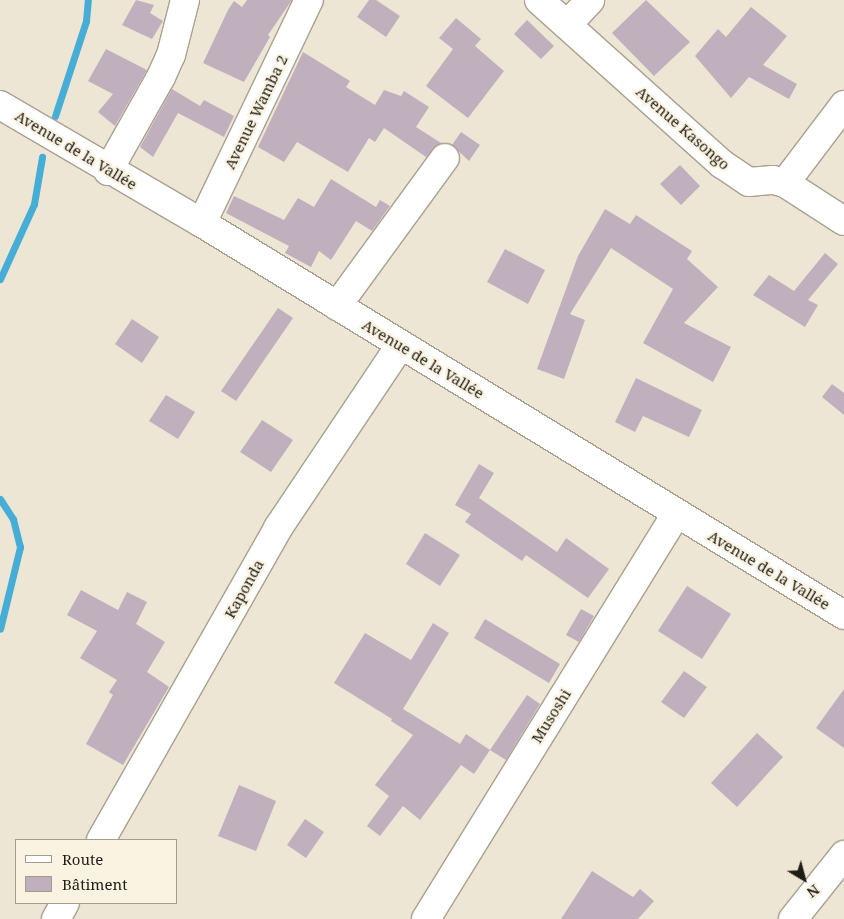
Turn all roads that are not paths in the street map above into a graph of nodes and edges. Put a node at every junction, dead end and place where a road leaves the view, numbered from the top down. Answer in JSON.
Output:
{"nodes":[{"id":1,"x":184,"y":0,"type":"edge"},
{"id":2,"x":309,"y":0,"type":"edge"},
{"id":3,"x":539,"y":0,"type":"edge"},
{"id":4,"x":590,"y":0,"type":"edge"},
{"id":5,"x":566,"y":25,"type":"junction"},
{"id":6,"x":844,"y":105,"type":"edge"},
{"id":7,"x":0,"y":106,"type":"edge"},
{"id":8,"x":445,"y":158,"type":"dead end"},
{"id":9,"x":108,"y":171,"type":"junction"},
{"id":10,"x":785,"y":183,"type":"junction"},
{"id":11,"x":844,"y":222,"type":"edge"},
{"id":12,"x":202,"y":223,"type":"junction"},
{"id":13,"x":337,"y":306,"type":"junction"},
{"id":14,"x":400,"y":346,"type":"junction"},
{"id":15,"x":676,"y":514,"type":"junction"},
{"id":16,"x":844,"y":615,"type":"edge"},
{"id":17,"x":102,"y":839,"type":"edge"},
{"id":18,"x":844,"y":855,"type":"edge"},
{"id":19,"x":64,"y":904,"type":"edge"},
{"id":20,"x":56,"y":919,"type":"edge"},
{"id":21,"x":426,"y":919,"type":"edge"},
{"id":22,"x":793,"y":919,"type":"edge"}],
"edges":[{"from":1,"to":9,"type":"street"},
{"from":2,"to":12,"type":"street","name":"Avenue Wamba 2"},
{"from":3,"to":5,"type":"street","name":"Avenue Kasongo"},
{"from":4,"to":5,"type":"street"},
{"from":5,"to":10,"type":"street","name":"Avenue Kasongo"},
{"from":6,"to":10,"type":"street"},
{"from":7,"to":9,"type":"street","name":"Avenue de la Vallée"},
{"from":8,"to":13,"type":"street"},
{"from":9,"to":12,"type":"street","name":"Avenue de la Vallée"},
{"from":10,"to":11,"type":"street","name":"Avenue Kasongo"},
{"from":12,"to":13,"type":"street","name":"Avenue de la Vallée"},
{"from":13,"to":14,"type":"street","name":"Avenue de la Vallée"},
{"from":14,"to":15,"type":"street","name":"Avenue de la Vallée"},
{"from":14,"to":17,"type":"street","name":"Kaponda"},
{"from":15,"to":16,"type":"street","name":"Avenue de la Vallée"},
{"from":15,"to":21,"type":"street","name":"Musoshi"},
{"from":18,"to":22,"type":"street"},
{"from":19,"to":20,"type":"street"}]}
